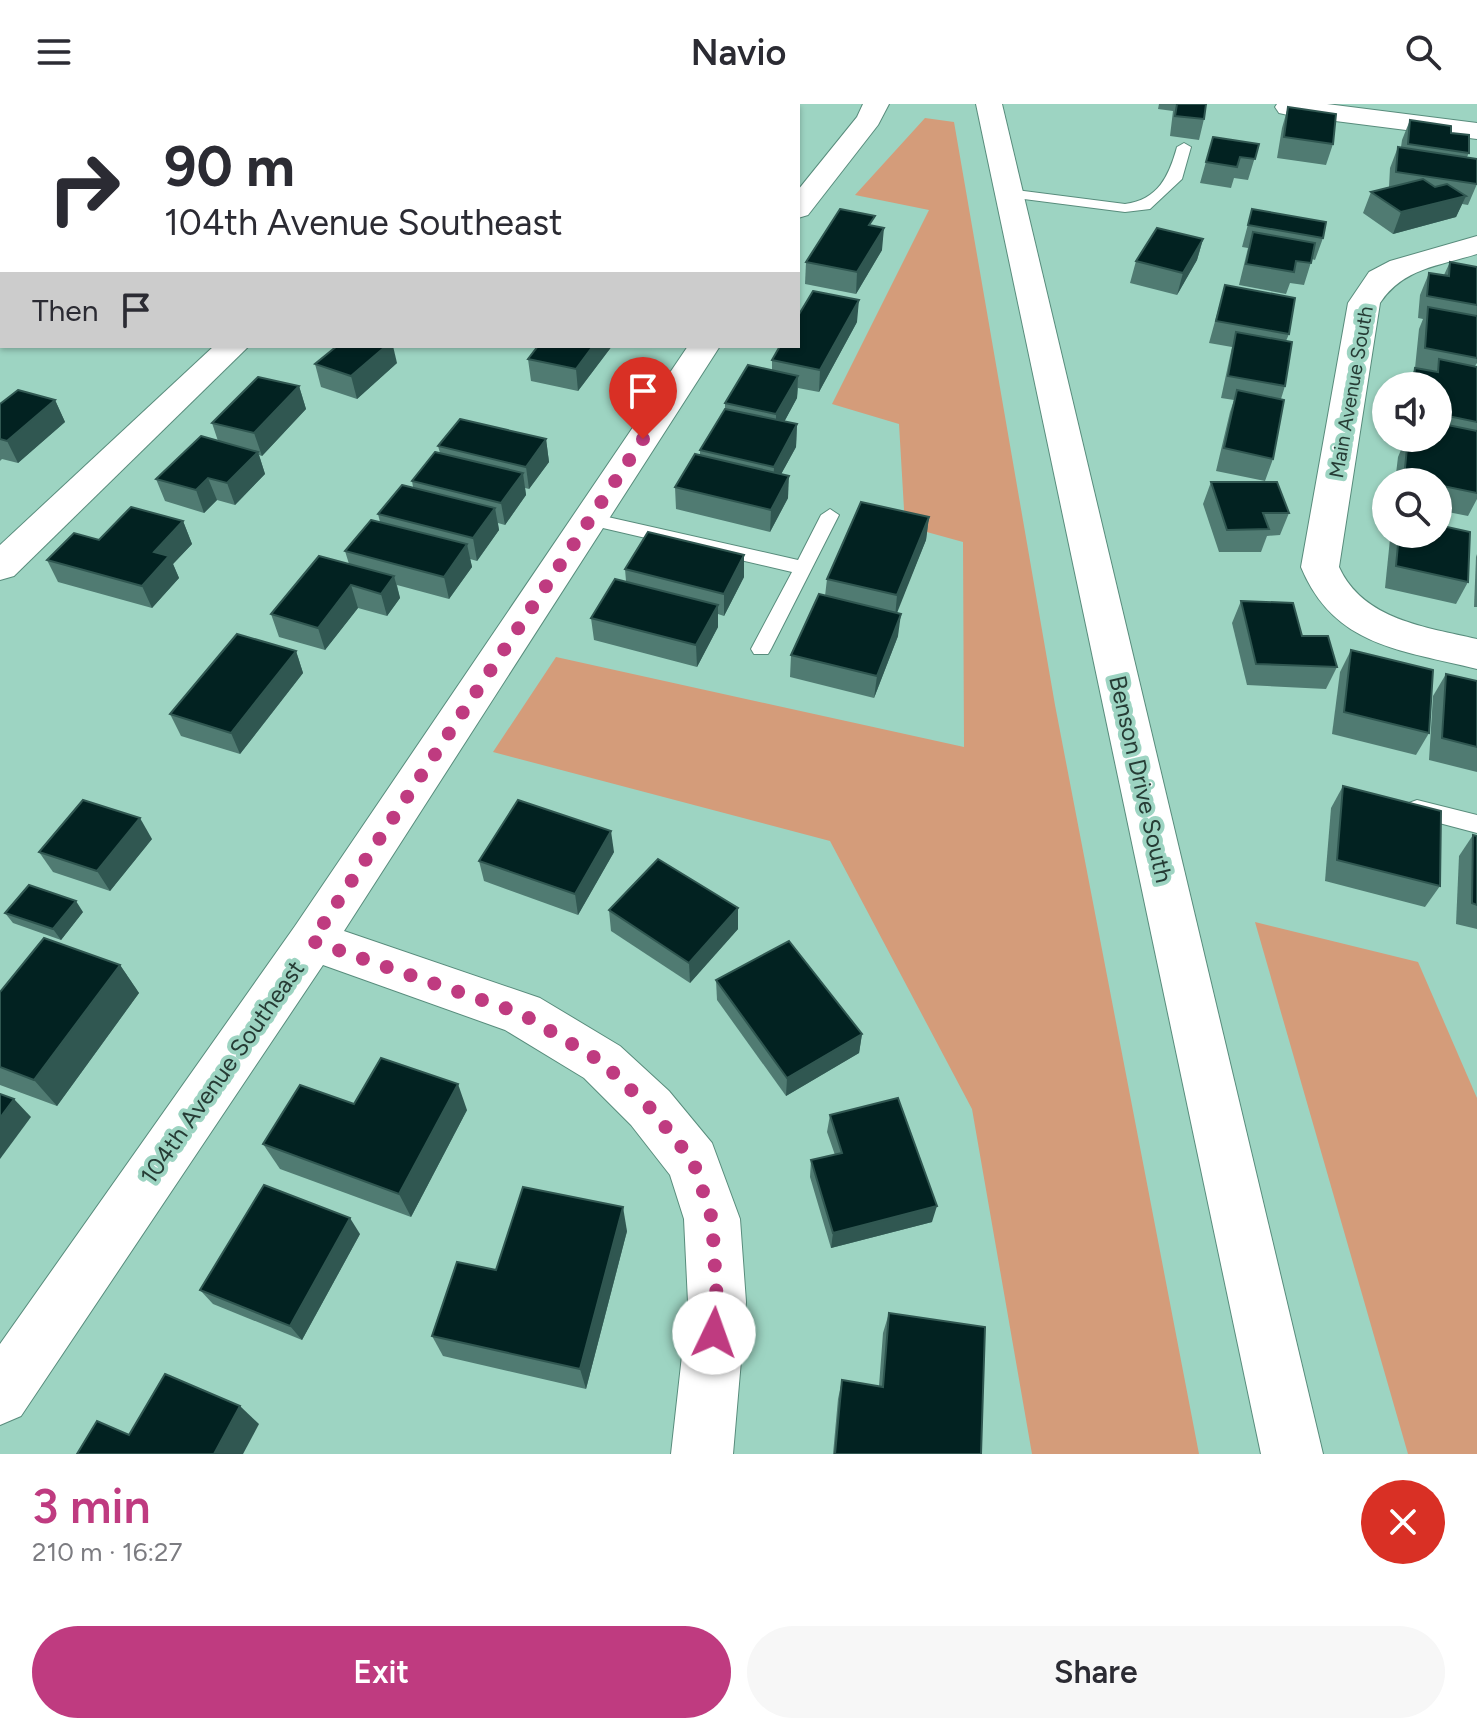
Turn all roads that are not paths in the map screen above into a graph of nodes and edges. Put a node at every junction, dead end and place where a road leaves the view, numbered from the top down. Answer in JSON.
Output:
{"nodes":[{"id":1,"x":876,"y":104,"type":"edge"},
{"id":2,"x":989,"y":104,"type":"edge"},
{"id":3,"x":1288,"y":107,"type":"edge"},
{"id":4,"x":1477,"y":131,"type":"edge"},
{"id":5,"x":1184,"y":147,"type":"dead end"},
{"id":6,"x":1009,"y":193,"type":"junction"},
{"id":7,"x":800,"y":206,"type":"edge"},
{"id":8,"x":1477,"y":245,"type":"edge"},
{"id":9,"x":231,"y":348,"type":"edge"},
{"id":10,"x":703,"y":348,"type":"edge"},
{"id":11,"x":830,"y":515,"type":"dead end"},
{"id":12,"x":590,"y":519,"type":"junction"},
{"id":13,"x":0,"y":567,"type":"edge"},
{"id":14,"x":804,"y":568,"type":"junction"},
{"id":15,"x":761,"y":649,"type":"dead end"},
{"id":16,"x":1477,"y":654,"type":"edge"},
{"id":17,"x":1417,"y":809,"type":"edge"},
{"id":18,"x":1477,"y":824,"type":"edge"},
{"id":19,"x":312,"y":941,"type":"junction"},
{"id":20,"x":0,"y":1395,"type":"edge"},
{"id":21,"x":702,"y":1454,"type":"edge"},
{"id":22,"x":1292,"y":1454,"type":"edge"}],
"edges":[{"from":1,"to":7,"type":"street"},
{"from":2,"to":6,"type":"street","name":"Benson Drive South"},
{"from":3,"to":4,"type":"street"},
{"from":5,"to":6,"type":"lane"},
{"from":6,"to":22,"type":"street","name":"Benson Drive South"},
{"from":8,"to":16,"type":"street","name":"Main Avenue South"},
{"from":9,"to":13,"type":"street"},
{"from":10,"to":12,"type":"street","name":"104th Avenue Southeast"},
{"from":11,"to":14,"type":"lane"},
{"from":12,"to":14,"type":"lane"},
{"from":12,"to":19,"type":"street","name":"104th Avenue Southeast"},
{"from":14,"to":15,"type":"lane"},
{"from":17,"to":18,"type":"lane"},
{"from":19,"to":20,"type":"street","name":"104th Avenue Southeast"},
{"from":19,"to":21,"type":"street"}]}
